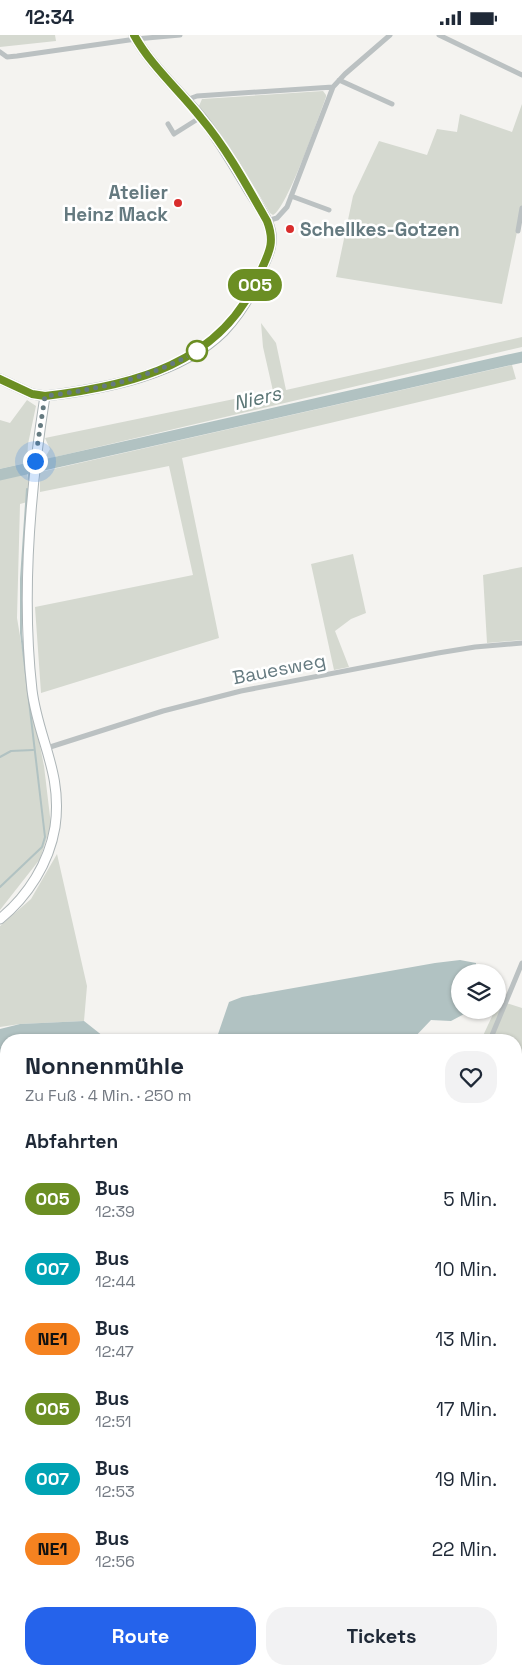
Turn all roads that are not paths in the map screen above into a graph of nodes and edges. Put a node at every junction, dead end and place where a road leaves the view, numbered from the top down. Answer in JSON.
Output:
{"nodes":[{"id":1,"x":180,"y":35,"type":"edge"},
{"id":2,"x":390,"y":35,"type":"edge"},
{"id":3,"x":439,"y":35,"type":"edge"},
{"id":4,"x":135,"y":37,"type":"edge"},
{"id":5,"x":0,"y":52,"type":"edge"},
{"id":6,"x":522,"y":75,"type":"edge"},
{"id":7,"x":338,"y":81,"type":"junction"},
{"id":8,"x":333,"y":87,"type":"junction"},
{"id":9,"x":186,"y":100,"type":"junction"},
{"id":10,"x":392,"y":104,"type":"dead end"},
{"id":11,"x":201,"y":117,"type":"junction"},
{"id":12,"x":168,"y":124,"type":"dead end"},
{"id":13,"x":291,"y":196,"type":"junction"},
{"id":14,"x":522,"y":209,"type":"edge"},
{"id":15,"x":329,"y":210,"type":"dead end"},
{"id":16,"x":267,"y":221,"type":"junction"},
{"id":17,"x":518,"y":231,"type":"dead end"},
{"id":18,"x":0,"y":379,"type":"edge"},
{"id":19,"x":45,"y":396,"type":"junction"},
{"id":20,"x":522,"y":643,"type":"edge"},
{"id":21,"x":47,"y":748,"type":"junction"},
{"id":22,"x":0,"y":919,"type":"edge"},
{"id":23,"x":522,"y":963,"type":"edge"},
{"id":24,"x":492,"y":1034,"type":"edge"}],
"edges":[{"from":1,"to":4,"type":"street"},
{"from":2,"to":7,"type":"street"},
{"from":3,"to":6,"type":"street"},
{"from":4,"to":5,"type":"street"},
{"from":4,"to":9,"type":"street"},
{"from":7,"to":8,"type":"street"},
{"from":7,"to":10,"type":"street"},
{"from":8,"to":9,"type":"street"},
{"from":8,"to":13,"type":"street"},
{"from":9,"to":11,"type":"street"},
{"from":11,"to":12,"type":"street"},
{"from":11,"to":16,"type":"street"},
{"from":13,"to":15,"type":"street"},
{"from":13,"to":16,"type":"street"},
{"from":14,"to":17,"type":"street"},
{"from":16,"to":19,"type":"street"},
{"from":18,"to":19,"type":"street"},
{"from":19,"to":21,"type":"street"},
{"from":20,"to":21,"type":"street","name":"Bauesweg"},
{"from":21,"to":22,"type":"street"},
{"from":23,"to":24,"type":"street"}]}
